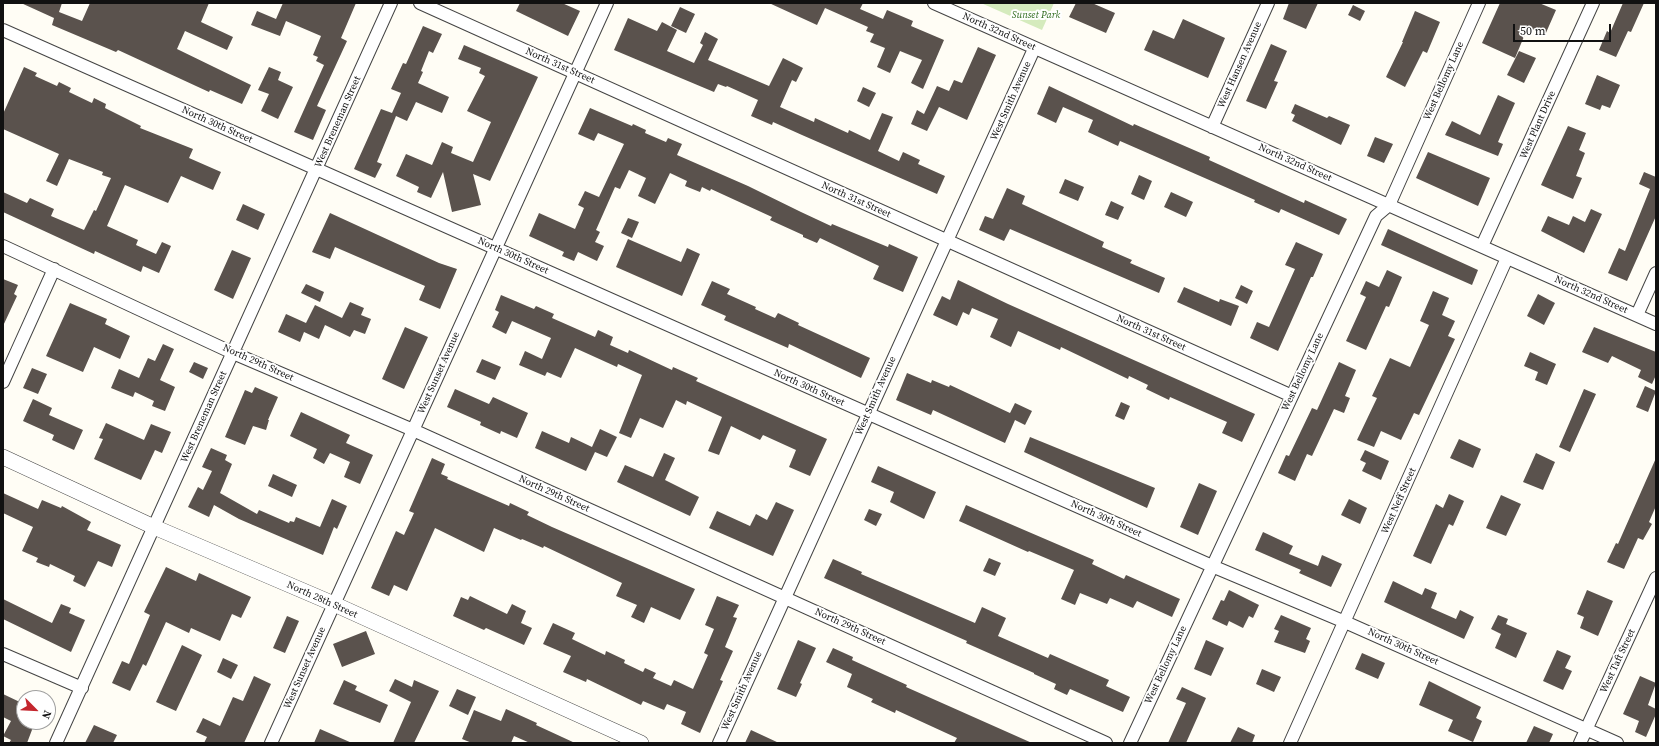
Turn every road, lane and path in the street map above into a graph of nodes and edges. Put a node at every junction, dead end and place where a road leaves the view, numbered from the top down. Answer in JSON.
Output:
{"nodes":[{"id":1,"x":391,"y":3,"type":"edge"},
{"id":2,"x":420,"y":3,"type":"edge"},
{"id":3,"x":606,"y":3,"type":"edge"},
{"id":4,"x":934,"y":3,"type":"edge"},
{"id":5,"x":1268,"y":3,"type":"edge"},
{"id":6,"x":1479,"y":3,"type":"edge"},
{"id":7,"x":1593,"y":3,"type":"edge"},
{"id":8,"x":3,"y":30,"type":"edge"},
{"id":9,"x":1034,"y":49,"type":"junction"},
{"id":10,"x":575,"y":73,"type":"junction"},
{"id":11,"x":1212,"y":127,"type":"junction"},
{"id":12,"x":316,"y":169,"type":"junction"},
{"id":13,"x":1389,"y":205,"type":"junction"},
{"id":14,"x":947,"y":241,"type":"junction"},
{"id":15,"x":3,"y":246,"type":"edge"},
{"id":16,"x":1482,"y":246,"type":"junction"},
{"id":17,"x":495,"y":248,"type":"junction"},
{"id":18,"x":1506,"y":258,"type":"junction"},
{"id":19,"x":54,"y":269,"type":"junction"},
{"id":20,"x":1656,"y":273,"type":"edge"},
{"id":21,"x":1637,"y":315,"type":"junction"},
{"id":22,"x":1656,"y":324,"type":"edge"},
{"id":23,"x":233,"y":353,"type":"junction"},
{"id":24,"x":3,"y":382,"type":"edge"},
{"id":25,"x":1292,"y":396,"type":"junction"},
{"id":26,"x":868,"y":414,"type":"junction"},
{"id":27,"x":413,"y":430,"type":"junction"},
{"id":28,"x":3,"y":456,"type":"edge"},
{"id":29,"x":154,"y":527,"type":"junction"},
{"id":30,"x":1212,"y":566,"type":"junction"},
{"id":31,"x":1656,"y":578,"type":"edge"},
{"id":32,"x":785,"y":598,"type":"junction"},
{"id":33,"x":334,"y":604,"type":"junction"},
{"id":34,"x":1345,"y":622,"type":"junction"},
{"id":35,"x":3,"y":654,"type":"edge"},
{"id":36,"x":82,"y":688,"type":"junction"},
{"id":37,"x":1586,"y":729,"type":"junction"},
{"id":38,"x":56,"y":743,"type":"edge"},
{"id":39,"x":271,"y":743,"type":"edge"},
{"id":40,"x":641,"y":743,"type":"edge"},
{"id":41,"x":719,"y":743,"type":"edge"},
{"id":42,"x":1106,"y":743,"type":"edge"},
{"id":43,"x":1130,"y":743,"type":"edge"},
{"id":44,"x":1290,"y":743,"type":"edge"},
{"id":45,"x":1580,"y":743,"type":"edge"},
{"id":46,"x":1617,"y":743,"type":"edge"}],
"edges":[{"from":1,"to":12,"type":"street","name":"West Breneman Street"},
{"from":2,"to":10,"type":"street","name":"North 31st Street"},
{"from":3,"to":10,"type":"street","name":"West Sunset Avenue"},
{"from":4,"to":9,"type":"street","name":"North 32nd Street"},
{"from":5,"to":11,"type":"street","name":"West Hansen Avenue"},
{"from":6,"to":13,"type":"street","name":"West Bellomy Lane"},
{"from":7,"to":16,"type":"street","name":"West Plant Drive"},
{"from":8,"to":12,"type":"street","name":"North 30th Street"},
{"from":9,"to":11,"type":"street","name":"North 32nd Street"},
{"from":9,"to":14,"type":"street","name":"West Smith Avenue"},
{"from":10,"to":14,"type":"street","name":"North 31st Street"},
{"from":10,"to":17,"type":"street","name":"West Sunset Avenue"},
{"from":11,"to":13,"type":"street","name":"North 32nd Street"},
{"from":12,"to":17,"type":"street","name":"North 30th Street"},
{"from":12,"to":23,"type":"street","name":"West Breneman Street"},
{"from":13,"to":16,"type":"street","name":"North 32nd Street"},
{"from":13,"to":25,"type":"street","name":"West Bellomy Lane"},
{"from":14,"to":25,"type":"street","name":"North 31st Street"},
{"from":14,"to":26,"type":"street","name":"West Smith Avenue"},
{"from":15,"to":19,"type":"street","name":"North 29th Street"},
{"from":16,"to":18,"type":"street","name":"North 32nd Street"},
{"from":17,"to":26,"type":"street","name":"North 30th Street"},
{"from":17,"to":27,"type":"street","name":"West Sunset Avenue"},
{"from":18,"to":21,"type":"street","name":"North 32nd Street"},
{"from":18,"to":34,"type":"street","name":"West Neff Street"},
{"from":19,"to":23,"type":"street","name":"North 29th Street"},
{"from":19,"to":24,"type":"street"},
{"from":20,"to":21,"type":"street"},
{"from":21,"to":22,"type":"street","name":"North 32nd Street"},
{"from":23,"to":27,"type":"street","name":"North 29th Street"},
{"from":23,"to":29,"type":"street","name":"West Breneman Street"},
{"from":25,"to":30,"type":"street","name":"West Bellomy Lane"},
{"from":26,"to":30,"type":"street","name":"North 30th Street"},
{"from":26,"to":32,"type":"street","name":"West Smith Avenue"},
{"from":27,"to":32,"type":"street","name":"North 29th Street"},
{"from":27,"to":33,"type":"street","name":"West Sunset Avenue"},
{"from":28,"to":29,"type":"street","name":"North 28th Street"},
{"from":29,"to":33,"type":"street","name":"North 28th Street"},
{"from":29,"to":36,"type":"street","name":"West Breneman Street"},
{"from":30,"to":34,"type":"street","name":"North 30th Street"},
{"from":30,"to":43,"type":"street","name":"West Bellomy Lane"},
{"from":31,"to":37,"type":"street","name":"West Taft Street"},
{"from":32,"to":41,"type":"street","name":"West Smith Avenue"},
{"from":32,"to":42,"type":"street","name":"North 29th Street"},
{"from":33,"to":39,"type":"street","name":"West Sunset Avenue"},
{"from":33,"to":40,"type":"street","name":"North 28th Street"},
{"from":34,"to":37,"type":"street","name":"North 30th Street"},
{"from":34,"to":44,"type":"street","name":"West Neff Street"},
{"from":35,"to":36,"type":"street"},
{"from":36,"to":38,"type":"street","name":"West Breneman Street"},
{"from":37,"to":45,"type":"street","name":"West Taft Street"},
{"from":37,"to":46,"type":"street","name":"North 30th Street"}]}
